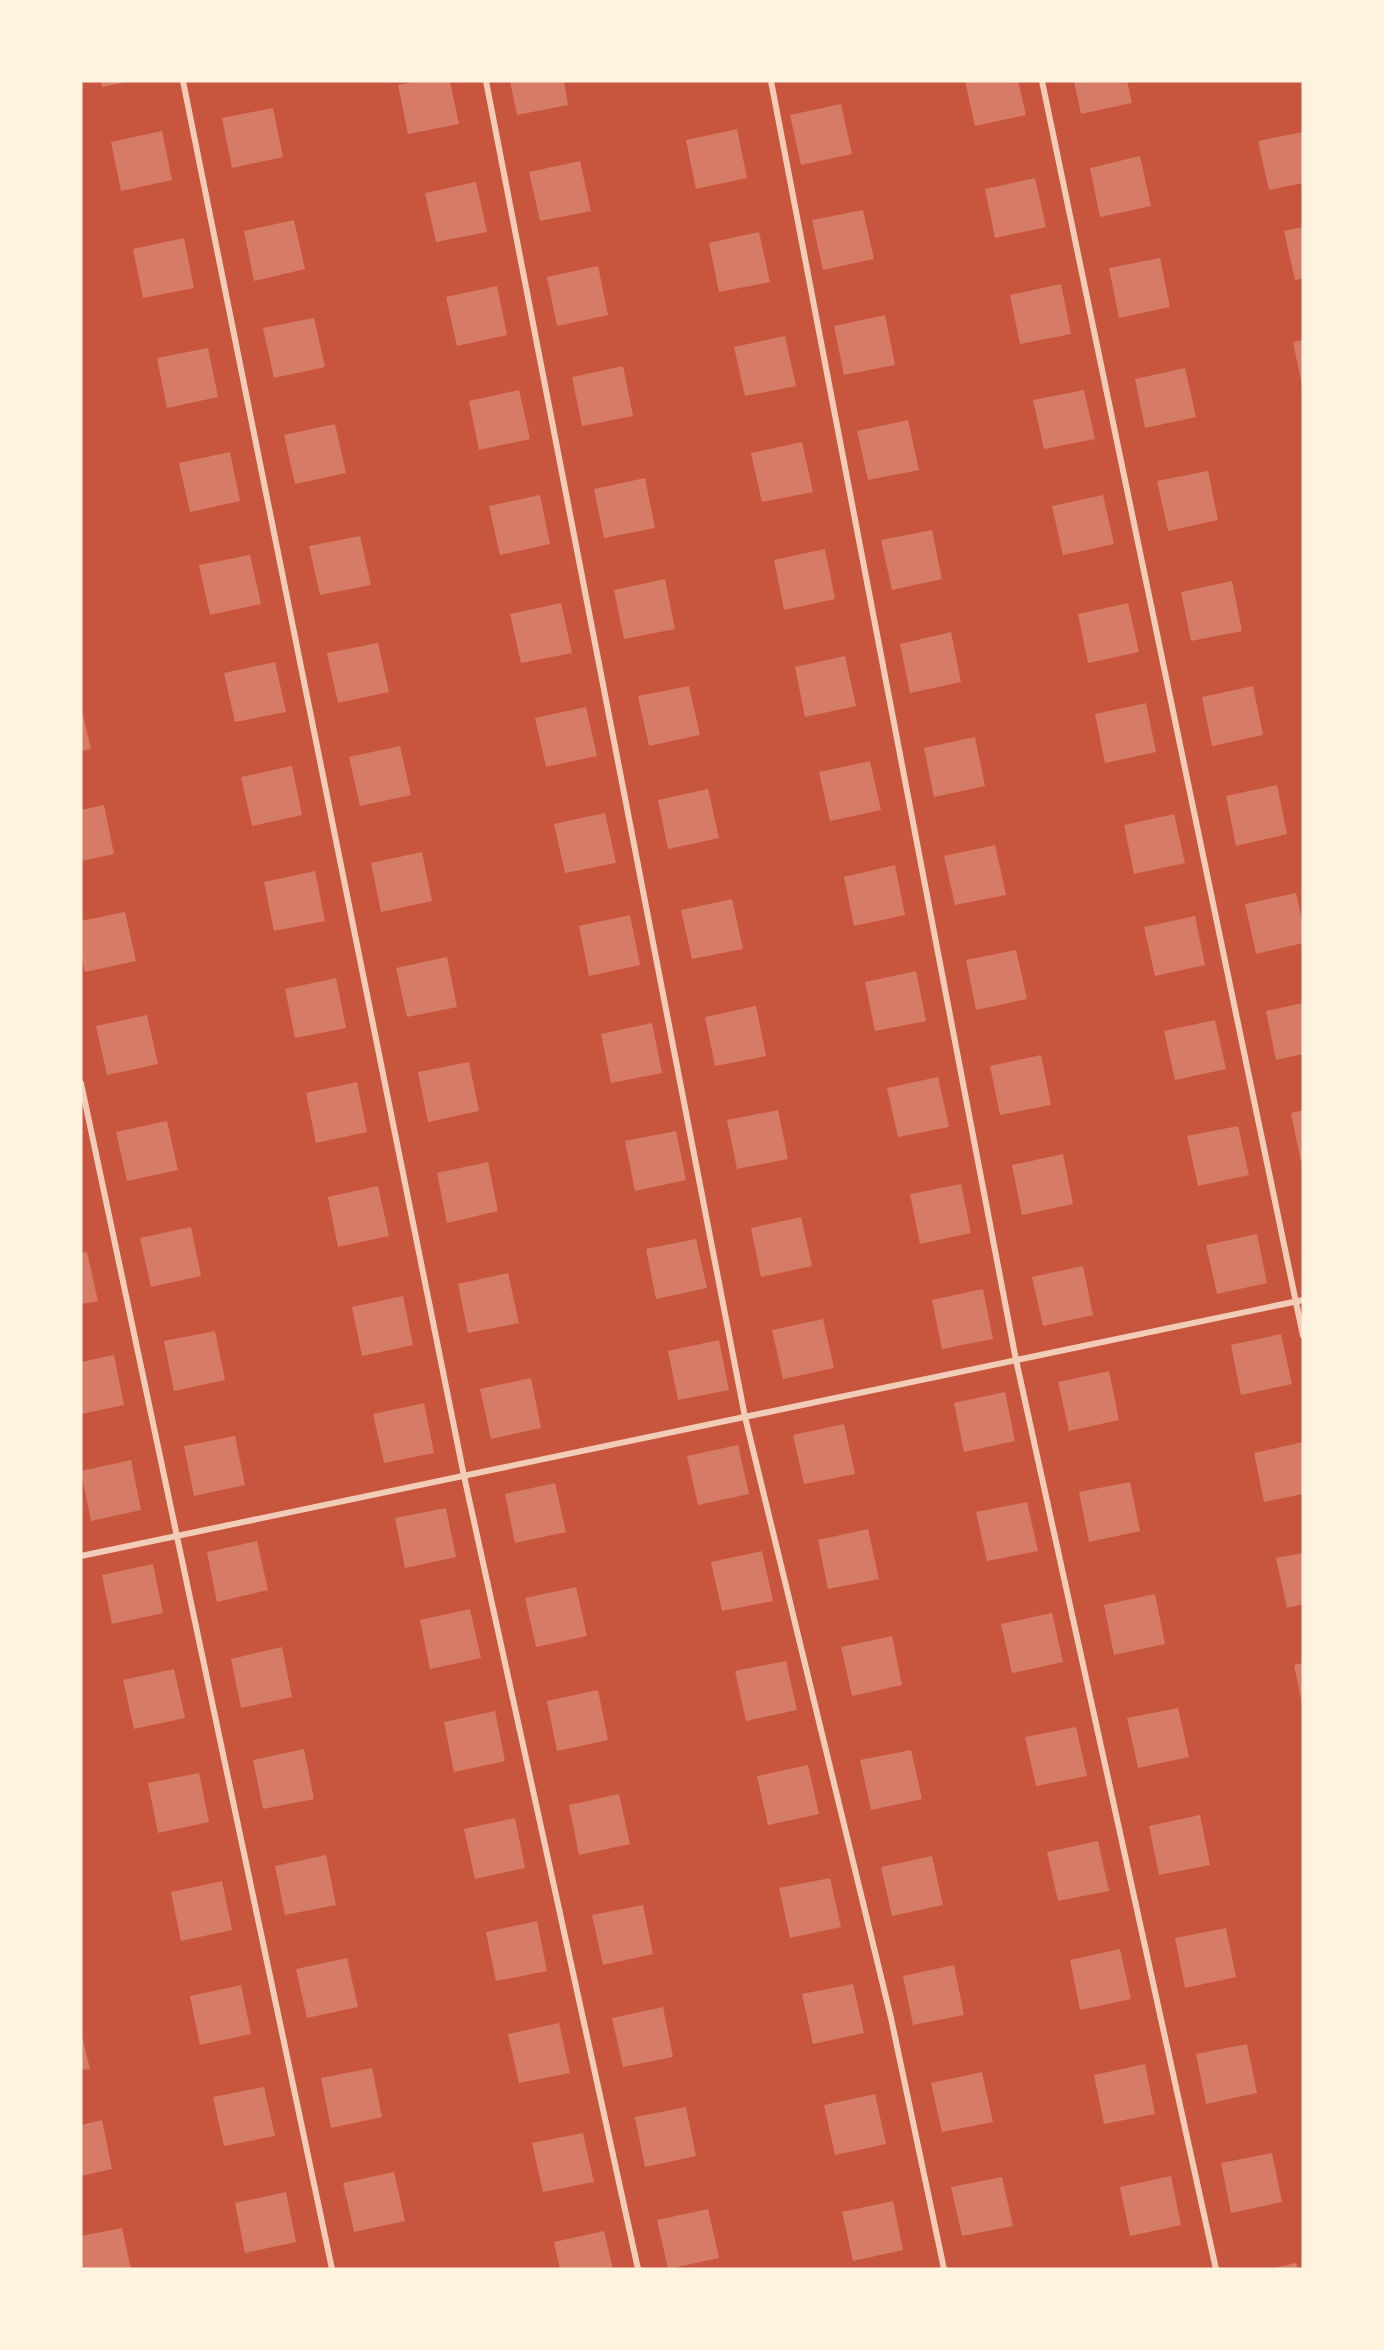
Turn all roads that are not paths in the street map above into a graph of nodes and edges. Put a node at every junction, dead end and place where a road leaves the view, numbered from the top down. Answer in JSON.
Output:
{"nodes":[{"id":1,"x":183,"y":81,"type":"edge"},
{"id":2,"x":486,"y":81,"type":"edge"},
{"id":3,"x":771,"y":81,"type":"edge"},
{"id":4,"x":1042,"y":81,"type":"edge"},
{"id":5,"x":81,"y":1083,"type":"edge"},
{"id":6,"x":1299,"y":1301,"type":"edge"},
{"id":7,"x":1303,"y":1336,"type":"edge"},
{"id":8,"x":1016,"y":1360,"type":"junction"},
{"id":9,"x":745,"y":1417,"type":"junction"},
{"id":10,"x":464,"y":1476,"type":"junction"},
{"id":11,"x":177,"y":1536,"type":"junction"},
{"id":12,"x":81,"y":1556,"type":"edge"},
{"id":13,"x":332,"y":2269,"type":"edge"},
{"id":14,"x":638,"y":2269,"type":"edge"},
{"id":15,"x":944,"y":2269,"type":"edge"},
{"id":16,"x":1216,"y":2269,"type":"edge"}],
"edges":[{"from":1,"to":10,"type":"street"},
{"from":2,"to":9,"type":"street"},
{"from":3,"to":8,"type":"street"},
{"from":4,"to":6,"type":"street"},
{"from":5,"to":11,"type":"street"},
{"from":6,"to":7,"type":"street"},
{"from":6,"to":8,"type":"street"},
{"from":8,"to":9,"type":"street"},
{"from":8,"to":16,"type":"street"},
{"from":9,"to":10,"type":"street"},
{"from":9,"to":15,"type":"street"},
{"from":10,"to":11,"type":"street"},
{"from":10,"to":14,"type":"street"},
{"from":11,"to":12,"type":"street"},
{"from":11,"to":13,"type":"street"}]}
